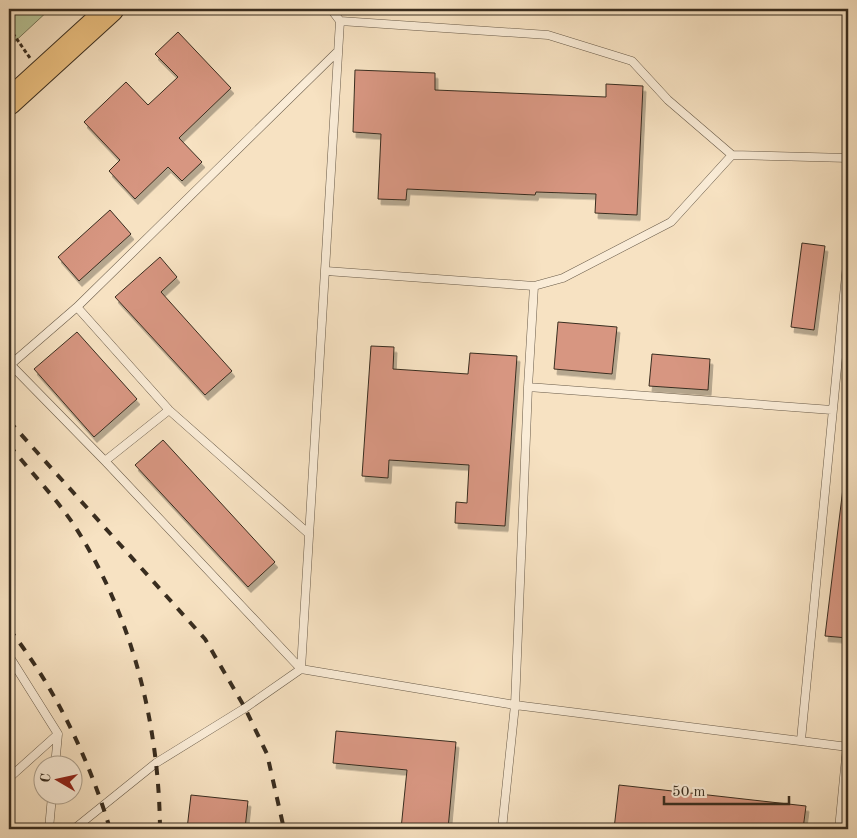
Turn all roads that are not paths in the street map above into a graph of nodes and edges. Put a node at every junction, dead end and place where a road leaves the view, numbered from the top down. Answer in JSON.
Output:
{"nodes":[{"id":1,"x":111,"y":9,"type":"edge"},
{"id":2,"x":331,"y":9,"type":"edge"},
{"id":3,"x":340,"y":21,"type":"junction"},
{"id":4,"x":336,"y":53,"type":"junction"},
{"id":5,"x":9,"y":102,"type":"edge"},
{"id":6,"x":732,"y":155,"type":"junction"},
{"id":7,"x":848,"y":158,"type":"edge"},
{"id":8,"x":848,"y":254,"type":"edge"},
{"id":9,"x":326,"y":270,"type":"junction"},
{"id":10,"x":534,"y":286,"type":"junction"},
{"id":11,"x":77,"y":307,"type":"junction"},
{"id":12,"x":10,"y":364,"type":"edge"},
{"id":13,"x":528,"y":387,"type":"junction"},
{"id":14,"x":169,"y":410,"type":"junction"},
{"id":15,"x":832,"y":410,"type":"junction"},
{"id":16,"x":105,"y":461,"type":"junction"},
{"id":17,"x":309,"y":534,"type":"junction"},
{"id":18,"x":9,"y":656,"type":"edge"},
{"id":19,"x":301,"y":669,"type":"junction"},
{"id":20,"x":515,"y":705,"type":"junction"},
{"id":21,"x":58,"y":734,"type":"junction"},
{"id":22,"x":801,"y":740,"type":"junction"},
{"id":23,"x":848,"y":747,"type":"edge"},
{"id":24,"x":56,"y":756,"type":"edge"},
{"id":25,"x":9,"y":778,"type":"edge"},
{"id":26,"x":51,"y":806,"type":"edge"},
{"id":27,"x":49,"y":829,"type":"edge"},
{"id":28,"x":74,"y":829,"type":"edge"},
{"id":29,"x":502,"y":829,"type":"edge"},
{"id":30,"x":839,"y":829,"type":"edge"}],
"edges":[{"from":1,"to":5,"type":"main road"},
{"from":2,"to":3,"type":"lane"},
{"from":3,"to":4,"type":"lane"},
{"from":3,"to":6,"type":"lane"},
{"from":4,"to":9,"type":"lane"},
{"from":4,"to":11,"type":"lane"},
{"from":6,"to":7,"type":"lane"},
{"from":6,"to":10,"type":"lane"},
{"from":8,"to":15,"type":"lane"},
{"from":9,"to":10,"type":"lane"},
{"from":9,"to":17,"type":"lane"},
{"from":10,"to":13,"type":"lane"},
{"from":11,"to":12,"type":"lane"},
{"from":11,"to":14,"type":"lane"},
{"from":12,"to":16,"type":"lane"},
{"from":13,"to":15,"type":"lane"},
{"from":13,"to":20,"type":"lane"},
{"from":14,"to":16,"type":"lane"},
{"from":14,"to":17,"type":"lane"},
{"from":15,"to":22,"type":"lane"},
{"from":16,"to":19,"type":"lane"},
{"from":17,"to":19,"type":"lane"},
{"from":18,"to":21,"type":"lane"},
{"from":19,"to":20,"type":"lane"},
{"from":19,"to":28,"type":"lane"},
{"from":20,"to":22,"type":"lane"},
{"from":20,"to":29,"type":"lane"},
{"from":21,"to":24,"type":"lane"},
{"from":21,"to":25,"type":"lane"},
{"from":22,"to":23,"type":"lane"},
{"from":23,"to":30,"type":"lane"},
{"from":26,"to":27,"type":"lane"}]}
